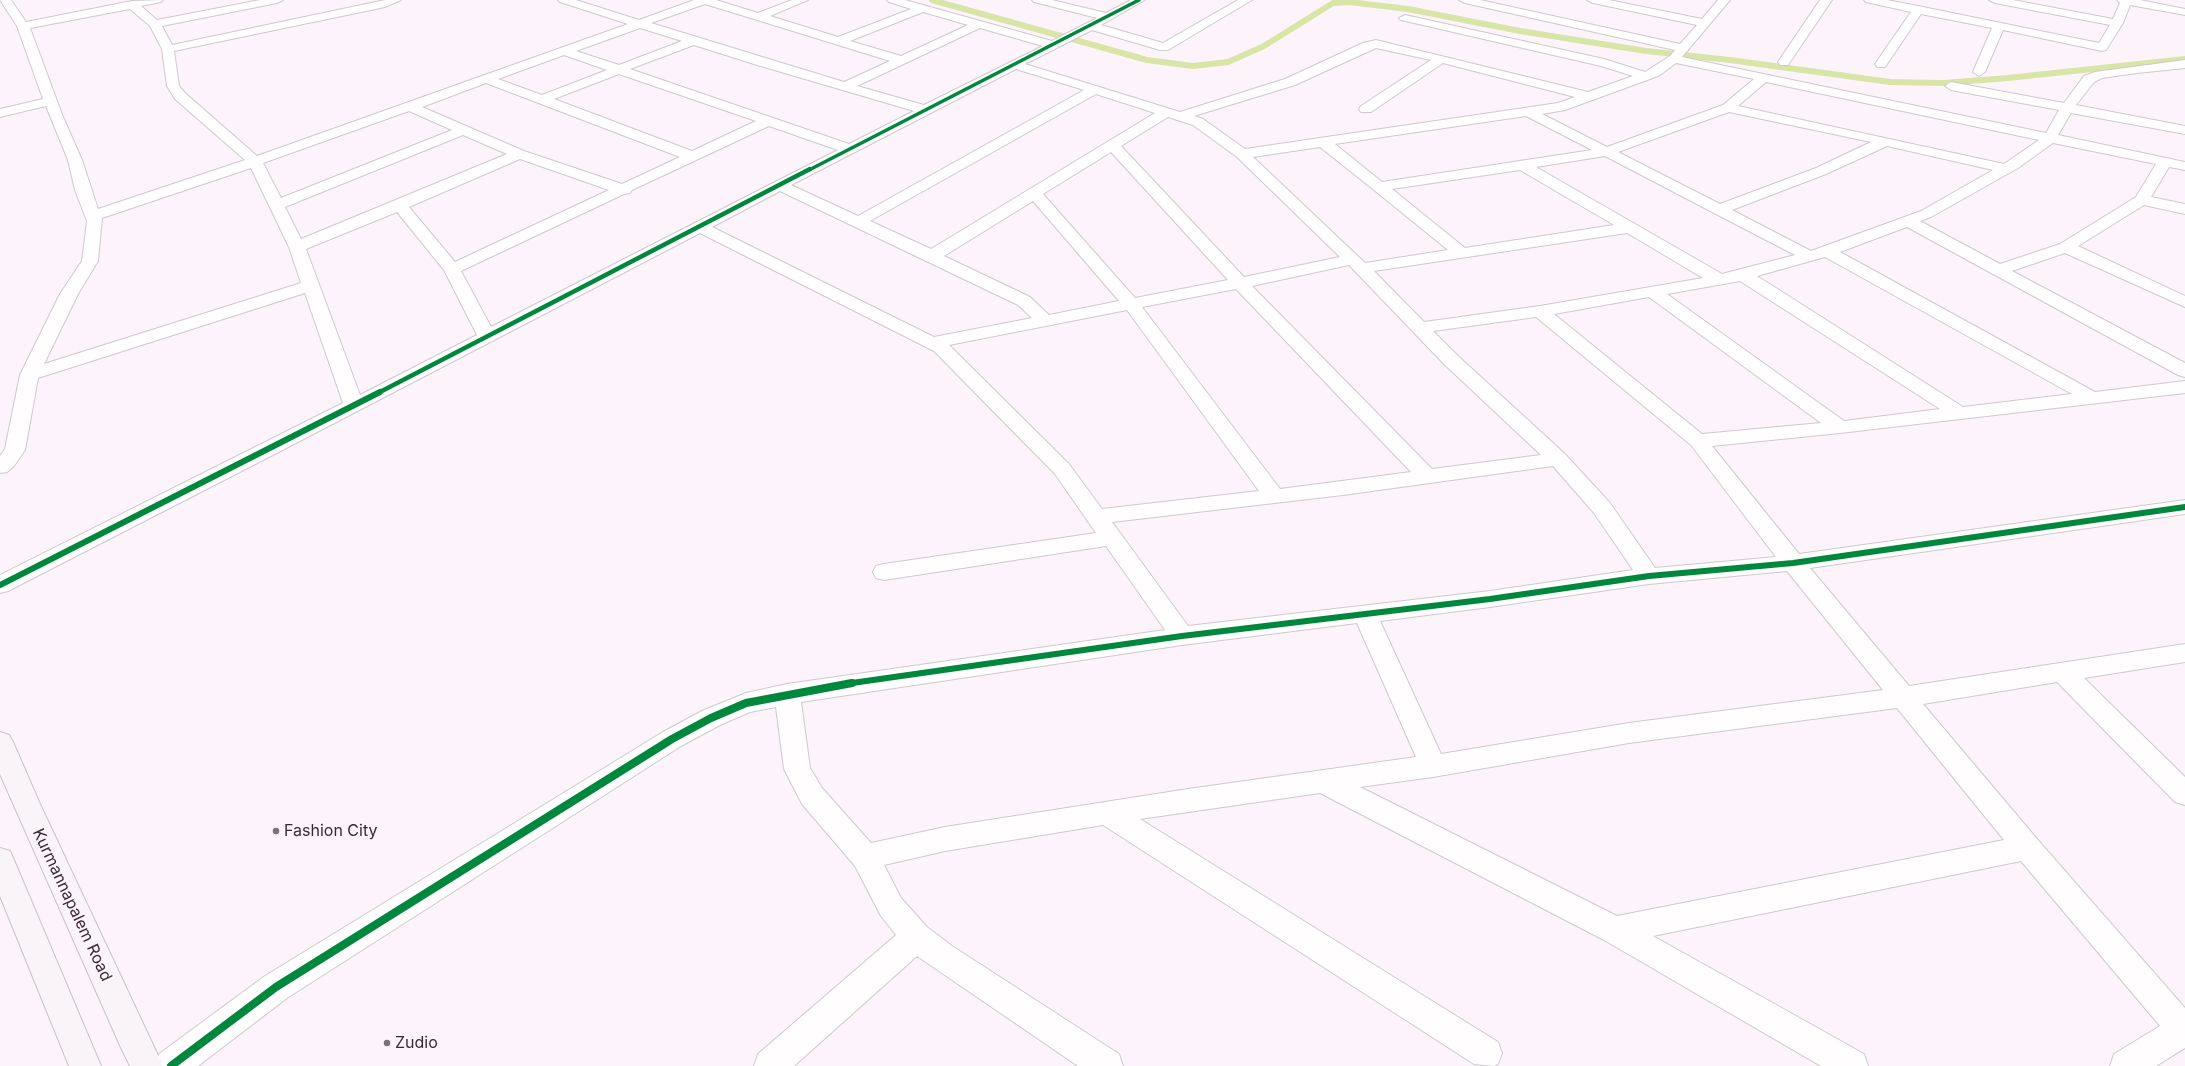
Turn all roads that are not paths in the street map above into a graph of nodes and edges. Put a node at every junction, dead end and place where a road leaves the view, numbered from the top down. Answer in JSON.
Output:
{"nodes":[{"id":1,"x":5,"y":0,"type":"edge"},
{"id":2,"x":157,"y":0,"type":"edge"},
{"id":3,"x":277,"y":0,"type":"edge"},
{"id":4,"x":395,"y":0,"type":"edge"},
{"id":5,"x":564,"y":0,"type":"edge"},
{"id":6,"x":605,"y":0,"type":"edge"},
{"id":7,"x":704,"y":0,"type":"edge"},
{"id":8,"x":802,"y":0,"type":"edge"},
{"id":9,"x":893,"y":0,"type":"edge"},
{"id":10,"x":1038,"y":0,"type":"edge"},
{"id":11,"x":1139,"y":0,"type":"edge"},
{"id":12,"x":1246,"y":0,"type":"edge"},
{"id":13,"x":1465,"y":0,"type":"edge"},
{"id":14,"x":1593,"y":0,"type":"edge"},
{"id":15,"x":1723,"y":0,"type":"edge"},
{"id":16,"x":1826,"y":0,"type":"edge"},
{"id":17,"x":1870,"y":0,"type":"edge"},
{"id":18,"x":1995,"y":0,"type":"edge"},
{"id":19,"x":2124,"y":0,"type":"edge"},
{"id":20,"x":2156,"y":0,"type":"edge"},
{"id":21,"x":132,"y":4,"type":"junction"},
{"id":22,"x":2185,"y":5,"type":"edge"},
{"id":23,"x":584,"y":7,"type":"junction"},
{"id":24,"x":920,"y":9,"type":"junction"},
{"id":25,"x":1918,"y":9,"type":"junction"},
{"id":26,"x":2185,"y":12,"type":"edge"},
{"id":27,"x":758,"y":17,"type":"junction"},
{"id":28,"x":1108,"y":17,"type":"junction"},
{"id":29,"x":1405,"y":18,"type":"dead end"},
{"id":30,"x":1704,"y":23,"type":"junction"},
{"id":31,"x":155,"y":24,"type":"junction"},
{"id":32,"x":979,"y":24,"type":"junction"},
{"id":33,"x":2117,"y":24,"type":"junction"},
{"id":34,"x":639,"y":25,"type":"junction"},
{"id":35,"x":1999,"y":25,"type":"junction"},
{"id":36,"x":23,"y":26,"type":"junction"},
{"id":37,"x":1091,"y":26,"type":"junction"},
{"id":38,"x":1064,"y":40,"type":"junction"},
{"id":39,"x":692,"y":41,"type":"junction"},
{"id":40,"x":839,"y":41,"type":"junction"},
{"id":41,"x":168,"y":49,"type":"junction"},
{"id":42,"x":565,"y":51,"type":"junction"},
{"id":43,"x":1678,"y":53,"type":"junction"},
{"id":44,"x":1441,"y":59,"type":"junction"},
{"id":45,"x":901,"y":60,"type":"junction"},
{"id":46,"x":1784,"y":62,"type":"dead end"},
{"id":47,"x":1881,"y":64,"type":"dead end"},
{"id":48,"x":2185,"y":64,"type":"edge"},
{"id":49,"x":1016,"y":65,"type":"junction"},
{"id":50,"x":618,"y":70,"type":"junction"},
{"id":51,"x":1979,"y":72,"type":"dead end"},
{"id":52,"x":1646,"y":76,"type":"junction"},
{"id":53,"x":1763,"y":78,"type":"junction"},
{"id":54,"x":487,"y":79,"type":"junction"},
{"id":55,"x":846,"y":86,"type":"junction"},
{"id":56,"x":1951,"y":86,"type":"dead end"},
{"id":57,"x":1096,"y":89,"type":"junction"},
{"id":58,"x":1586,"y":96,"type":"junction"},
{"id":59,"x":543,"y":99,"type":"junction"},
{"id":60,"x":51,"y":101,"type":"junction"},
{"id":61,"x":410,"y":107,"type":"junction"},
{"id":62,"x":1728,"y":108,"type":"junction"},
{"id":63,"x":2067,"y":108,"type":"junction"},
{"id":64,"x":1366,"y":109,"type":"dead end"},
{"id":65,"x":926,"y":110,"type":"junction"},
{"id":66,"x":1528,"y":112,"type":"junction"},
{"id":67,"x":0,"y":113,"type":"edge"},
{"id":68,"x":1175,"y":114,"type":"junction"},
{"id":69,"x":768,"y":121,"type":"junction"},
{"id":70,"x":463,"y":130,"type":"junction"},
{"id":71,"x":2185,"y":130,"type":"edge"},
{"id":72,"x":2050,"y":138,"type":"junction"},
{"id":73,"x":1322,"y":141,"type":"junction"},
{"id":74,"x":1885,"y":141,"type":"junction"},
{"id":75,"x":1113,"y":146,"type":"junction"},
{"id":76,"x":850,"y":149,"type":"junction"},
{"id":77,"x":1606,"y":152,"type":"junction"},
{"id":78,"x":519,"y":154,"type":"junction"},
{"id":79,"x":1242,"y":154,"type":"junction"},
{"id":80,"x":692,"y":156,"type":"junction"},
{"id":81,"x":256,"y":161,"type":"junction"},
{"id":82,"x":2165,"y":162,"type":"junction"},
{"id":83,"x":1522,"y":165,"type":"junction"},
{"id":84,"x":2185,"y":166,"type":"edge"},
{"id":85,"x":2006,"y":169,"type":"junction"},
{"id":86,"x":781,"y":186,"type":"junction"},
{"id":87,"x":1379,"y":187,"type":"junction"},
{"id":88,"x":625,"y":190,"type":"junction"},
{"id":89,"x":1034,"y":193,"type":"junction"},
{"id":90,"x":2142,"y":200,"type":"junction"},
{"id":91,"x":277,"y":205,"type":"junction"},
{"id":92,"x":400,"y":205,"type":"junction"},
{"id":93,"x":2185,"y":209,"type":"edge"},
{"id":94,"x":1719,"y":210,"type":"junction"},
{"id":95,"x":93,"y":216,"type":"junction"},
{"id":96,"x":1908,"y":221,"type":"junction"},
{"id":97,"x":858,"y":222,"type":"junction"},
{"id":98,"x":700,"y":227,"type":"junction"},
{"id":99,"x":1627,"y":228,"type":"junction"},
{"id":100,"x":297,"y":246,"type":"junction"},
{"id":101,"x":2066,"y":246,"type":"junction"},
{"id":102,"x":1827,"y":251,"type":"junction"},
{"id":103,"x":1462,"y":253,"type":"junction"},
{"id":104,"x":932,"y":256,"type":"junction"},
{"id":105,"x":1809,"y":256,"type":"junction"},
{"id":106,"x":1358,"y":264,"type":"junction"},
{"id":107,"x":452,"y":269,"type":"junction"},
{"id":108,"x":1998,"y":270,"type":"junction"},
{"id":109,"x":1743,"y":275,"type":"junction"},
{"id":110,"x":1719,"y":280,"type":"junction"},
{"id":111,"x":1240,"y":283,"type":"junction"},
{"id":112,"x":311,"y":285,"type":"junction"},
{"id":113,"x":1651,"y":291,"type":"junction"},
{"id":114,"x":2185,"y":302,"type":"edge"},
{"id":115,"x":1131,"y":304,"type":"junction"},
{"id":116,"x":1540,"y":311,"type":"junction"},
{"id":117,"x":1046,"y":321,"type":"junction"},
{"id":118,"x":1420,"y":328,"type":"junction"},
{"id":119,"x":487,"y":337,"type":"junction"},
{"id":120,"x":932,"y":343,"type":"junction"},
{"id":121,"x":2185,"y":371,"type":"edge"},
{"id":122,"x":29,"y":375,"type":"junction"},
{"id":123,"x":2185,"y":387,"type":"edge"},
{"id":124,"x":2091,"y":397,"type":"junction"},
{"id":125,"x":354,"y":406,"type":"junction"},
{"id":126,"x":1959,"y":413,"type":"junction"},
{"id":127,"x":1840,"y":428,"type":"junction"},
{"id":128,"x":1698,"y":441,"type":"junction"},
{"id":129,"x":1558,"y":459,"type":"junction"},
{"id":130,"x":0,"y":467,"type":"edge"},
{"id":131,"x":1427,"y":476,"type":"junction"},
{"id":132,"x":1274,"y":496,"type":"junction"},
{"id":133,"x":2185,"y":507,"type":"edge"},
{"id":134,"x":1096,"y":517,"type":"junction"},
{"id":135,"x":1112,"y":538,"type":"junction"},
{"id":136,"x":1793,"y":564,"type":"junction"},
{"id":137,"x":884,"y":572,"type":"dead end"},
{"id":138,"x":1649,"y":576,"type":"junction"},
{"id":139,"x":0,"y":585,"type":"edge"},
{"id":140,"x":1365,"y":614,"type":"junction"},
{"id":141,"x":1182,"y":636,"type":"junction"},
{"id":142,"x":2185,"y":653,"type":"edge"},
{"id":143,"x":2062,"y":672,"type":"junction"},
{"id":144,"x":786,"y":694,"type":"junction"},
{"id":145,"x":1904,"y":697,"type":"junction"},
{"id":146,"x":0,"y":742,"type":"edge"},
{"id":147,"x":1433,"y":766,"type":"junction"},
{"id":148,"x":1324,"y":782,"type":"junction"},
{"id":149,"x":2185,"y":794,"type":"edge"},
{"id":150,"x":1108,"y":814,"type":"junction"},
{"id":151,"x":2027,"y":848,"type":"junction"},
{"id":152,"x":865,"y":857,"type":"junction"},
{"id":153,"x":0,"y":860,"type":"edge"},
{"id":154,"x":1615,"y":930,"type":"junction"},
{"id":155,"x":916,"y":937,"type":"junction"},
{"id":156,"x":2184,"y":1031,"type":"edge"},
{"id":157,"x":1486,"y":1053,"type":"dead end"},
{"id":158,"x":85,"y":1066,"type":"edge"},
{"id":159,"x":147,"y":1066,"type":"edge"},
{"id":160,"x":171,"y":1066,"type":"edge"},
{"id":161,"x":770,"y":1066,"type":"edge"},
{"id":162,"x":1107,"y":1066,"type":"edge"},
{"id":163,"x":1852,"y":1066,"type":"edge"},
{"id":164,"x":2126,"y":1066,"type":"edge"}],
"edges":[{"from":1,"to":36,"type":"street"},
{"from":2,"to":21,"type":"street"},
{"from":3,"to":31,"type":"street"},
{"from":4,"to":41,"type":"street"},
{"from":5,"to":23,"type":"street"},
{"from":6,"to":23,"type":"street"},
{"from":7,"to":27,"type":"street"},
{"from":7,"to":34,"type":"street"},
{"from":8,"to":27,"type":"street"},
{"from":9,"to":24,"type":"street"},
{"from":10,"to":28,"type":"street"},
{"from":11,"to":28,"type":"street"},
{"from":12,"to":37,"type":"street"},
{"from":13,"to":43,"type":"street"},
{"from":14,"to":30,"type":"street"},
{"from":15,"to":30,"type":"street"},
{"from":16,"to":46,"type":"street"},
{"from":17,"to":25,"type":"street"},
{"from":18,"to":33,"type":"street"},
{"from":19,"to":26,"type":"street"},
{"from":19,"to":33,"type":"street"},
{"from":20,"to":22,"type":"street"},
{"from":21,"to":31,"type":"street"},
{"from":21,"to":36,"type":"street"},
{"from":23,"to":34,"type":"street"},
{"from":24,"to":32,"type":"street"},
{"from":24,"to":40,"type":"street"},
{"from":25,"to":35,"type":"street"},
{"from":25,"to":47,"type":"street"},
{"from":27,"to":40,"type":"street"},
{"from":28,"to":37,"type":"street"},
{"from":29,"to":52,"type":"street"},
{"from":30,"to":43,"type":"street"},
{"from":31,"to":41,"type":"street"},
{"from":32,"to":38,"type":"street"},
{"from":32,"to":45,"type":"street"},
{"from":33,"to":35,"type":"street"},
{"from":34,"to":39,"type":"street"},
{"from":34,"to":42,"type":"street"},
{"from":35,"to":51,"type":"street"},
{"from":36,"to":60,"type":"street"},
{"from":37,"to":38,"type":"street"},
{"from":38,"to":49,"type":"street"},
{"from":39,"to":50,"type":"street"},
{"from":39,"to":55,"type":"street"},
{"from":40,"to":45,"type":"street"},
{"from":41,"to":81,"type":"street"},
{"from":42,"to":50,"type":"street"},
{"from":42,"to":54,"type":"street"},
{"from":43,"to":52,"type":"street"},
{"from":43,"to":53,"type":"street"},
{"from":44,"to":58,"type":"street"},
{"from":44,"to":64,"type":"street"},
{"from":44,"to":68,"type":"street"},
{"from":45,"to":55,"type":"street"},
{"from":48,"to":63,"type":"street"},
{"from":49,"to":57,"type":"street"},
{"from":49,"to":65,"type":"street"},
{"from":50,"to":59,"type":"street"},
{"from":50,"to":69,"type":"street"},
{"from":52,"to":58,"type":"street"},
{"from":53,"to":62,"type":"street"},
{"from":53,"to":72,"type":"street"},
{"from":54,"to":59,"type":"street"},
{"from":54,"to":61,"type":"street"},
{"from":55,"to":65,"type":"street"},
{"from":56,"to":63,"type":"street"},
{"from":57,"to":68,"type":"street"},
{"from":57,"to":97,"type":"street"},
{"from":58,"to":66,"type":"street"},
{"from":59,"to":80,"type":"street"},
{"from":60,"to":67,"type":"street"},
{"from":60,"to":95,"type":"street"},
{"from":61,"to":70,"type":"street"},
{"from":61,"to":81,"type":"street"},
{"from":62,"to":74,"type":"street"},
{"from":62,"to":77,"type":"street"},
{"from":63,"to":71,"type":"street"},
{"from":63,"to":72,"type":"street"},
{"from":65,"to":76,"type":"street"},
{"from":66,"to":73,"type":"street"},
{"from":66,"to":77,"type":"street"},
{"from":68,"to":75,"type":"street"},
{"from":68,"to":79,"type":"street"},
{"from":69,"to":76,"type":"street"},
{"from":69,"to":80,"type":"street"},
{"from":70,"to":78,"type":"street"},
{"from":70,"to":91,"type":"street"},
{"from":72,"to":82,"type":"street"},
{"from":72,"to":85,"type":"street"},
{"from":73,"to":79,"type":"street"},
{"from":73,"to":87,"type":"street"},
{"from":74,"to":85,"type":"street"},
{"from":74,"to":94,"type":"street"},
{"from":75,"to":89,"type":"street"},
{"from":75,"to":111,"type":"street"},
{"from":76,"to":86,"type":"street"},
{"from":77,"to":83,"type":"street"},
{"from":77,"to":94,"type":"street"},
{"from":78,"to":88,"type":"street"},
{"from":78,"to":92,"type":"street"},
{"from":79,"to":106,"type":"street"},
{"from":80,"to":88,"type":"street"},
{"from":81,"to":91,"type":"street"},
{"from":81,"to":95,"type":"street"},
{"from":82,"to":84,"type":"street"},
{"from":82,"to":90,"type":"street"},
{"from":83,"to":87,"type":"street"},
{"from":83,"to":99,"type":"street"},
{"from":85,"to":96,"type":"street"},
{"from":86,"to":97,"type":"street"},
{"from":86,"to":98,"type":"street"},
{"from":87,"to":103,"type":"street"},
{"from":88,"to":107,"type":"street"},
{"from":89,"to":104,"type":"street"},
{"from":89,"to":115,"type":"street"},
{"from":90,"to":93,"type":"street"},
{"from":90,"to":101,"type":"street"},
{"from":91,"to":100,"type":"street"},
{"from":92,"to":100,"type":"street"},
{"from":92,"to":107,"type":"street"},
{"from":94,"to":105,"type":"street"},
{"from":95,"to":122,"type":"street"},
{"from":96,"to":102,"type":"street"},
{"from":96,"to":108,"type":"street"},
{"from":97,"to":104,"type":"street"},
{"from":98,"to":119,"type":"street"},
{"from":98,"to":120,"type":"street"},
{"from":99,"to":103,"type":"street"},
{"from":99,"to":110,"type":"street"},
{"from":100,"to":112,"type":"street"},
{"from":101,"to":108,"type":"street"},
{"from":101,"to":114,"type":"street"},
{"from":102,"to":105,"type":"street"},
{"from":102,"to":124,"type":"street"},
{"from":103,"to":106,"type":"street"},
{"from":104,"to":117,"type":"street"},
{"from":105,"to":109,"type":"street"},
{"from":106,"to":111,"type":"street"},
{"from":106,"to":118,"type":"street"},
{"from":107,"to":119,"type":"street"},
{"from":108,"to":121,"type":"street"},
{"from":109,"to":110,"type":"street"},
{"from":109,"to":126,"type":"street"},
{"from":110,"to":113,"type":"street"},
{"from":111,"to":115,"type":"street"},
{"from":111,"to":131,"type":"street"},
{"from":112,"to":122,"type":"street"},
{"from":112,"to":125,"type":"street"},
{"from":113,"to":116,"type":"street"},
{"from":113,"to":127,"type":"street"},
{"from":115,"to":117,"type":"street"},
{"from":115,"to":132,"type":"street"},
{"from":116,"to":118,"type":"street"},
{"from":116,"to":128,"type":"street"},
{"from":117,"to":120,"type":"street"},
{"from":118,"to":129,"type":"street"},
{"from":119,"to":125,"type":"street"},
{"from":120,"to":134,"type":"street"},
{"from":122,"to":130,"type":"street"},
{"from":123,"to":124,"type":"street"},
{"from":124,"to":126,"type":"street"},
{"from":125,"to":139,"type":"street"},
{"from":126,"to":127,"type":"street"},
{"from":127,"to":128,"type":"street"},
{"from":128,"to":136,"type":"street"},
{"from":129,"to":131,"type":"street"},
{"from":129,"to":138,"type":"street"},
{"from":131,"to":132,"type":"street"},
{"from":132,"to":134,"type":"street"},
{"from":133,"to":136,"type":"street"},
{"from":134,"to":135,"type":"street"},
{"from":135,"to":137,"type":"street"},
{"from":135,"to":141,"type":"street"},
{"from":136,"to":138,"type":"street"},
{"from":136,"to":145,"type":"street"},
{"from":138,"to":140,"type":"street"},
{"from":140,"to":141,"type":"street"},
{"from":140,"to":147,"type":"street"},
{"from":141,"to":144,"type":"street"},
{"from":142,"to":143,"type":"street"},
{"from":143,"to":145,"type":"street"},
{"from":143,"to":149,"type":"street"},
{"from":144,"to":152,"type":"street"},
{"from":144,"to":160,"type":"street"},
{"from":145,"to":147,"type":"street"},
{"from":145,"to":151,"type":"street"},
{"from":146,"to":159,"type":"main road","name":"Kurmannapalem Road"},
{"from":147,"to":148,"type":"street"},
{"from":148,"to":150,"type":"street"},
{"from":148,"to":154,"type":"street"},
{"from":150,"to":152,"type":"street"},
{"from":150,"to":157,"type":"street"},
{"from":151,"to":154,"type":"street"},
{"from":151,"to":156,"type":"street"},
{"from":152,"to":155,"type":"street"},
{"from":153,"to":158,"type":"main road"},
{"from":154,"to":163,"type":"street"},
{"from":155,"to":161,"type":"street"},
{"from":155,"to":162,"type":"street"},
{"from":156,"to":164,"type":"street"}]}
